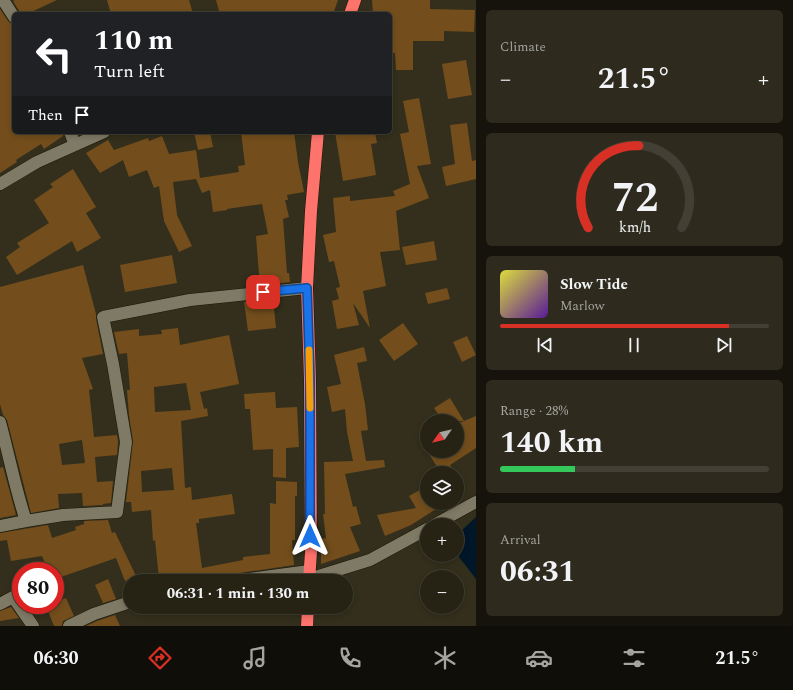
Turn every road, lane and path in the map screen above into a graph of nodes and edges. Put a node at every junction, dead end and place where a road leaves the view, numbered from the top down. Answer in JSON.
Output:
{"nodes":[{"id":1,"x":3,"y":0,"type":"edge"},
{"id":2,"x":355,"y":0,"type":"edge"},
{"id":3,"x":351,"y":12,"type":"edge"},
{"id":4,"x":12,"y":14,"type":"edge"},
{"id":5,"x":71,"y":134,"type":"edge"},
{"id":6,"x":100,"y":134,"type":"edge"},
{"id":7,"x":318,"y":134,"type":"edge"},
{"id":8,"x":75,"y":145,"type":"junction"},
{"id":9,"x":0,"y":184,"type":"edge"},
{"id":10,"x":307,"y":288,"type":"junction"},
{"id":11,"x":0,"y":422,"type":"edge"},
{"id":12,"x":476,"y":502,"type":"edge"},
{"id":13,"x":447,"y":518,"type":"edge"},
{"id":14,"x":26,"y":521,"type":"junction"},
{"id":15,"x":0,"y":526,"type":"edge"},
{"id":16,"x":420,"y":533,"type":"edge"},
{"id":17,"x":309,"y":574,"type":"edge"},
{"id":18,"x":320,"y":574,"type":"edge"},
{"id":19,"x":0,"y":604,"type":"edge"},
{"id":20,"x":123,"y":604,"type":"edge"},
{"id":21,"x":308,"y":614,"type":"edge"},
{"id":22,"x":32,"y":626,"type":"edge"},
{"id":23,"x":69,"y":626,"type":"edge"},
{"id":24,"x":307,"y":626,"type":"edge"}],
"edges":[{"from":1,"to":4,"type":"street"},
{"from":2,"to":3,"type":"highway"},
{"from":5,"to":8,"type":"street"},
{"from":6,"to":8,"type":"street"},
{"from":7,"to":10,"type":"highway"},
{"from":8,"to":9,"type":"street"},
{"from":10,"to":14,"type":"street"},
{"from":10,"to":17,"type":"highway"},
{"from":11,"to":14,"type":"street"},
{"from":12,"to":13,"type":"street"},
{"from":14,"to":15,"type":"street"},
{"from":16,"to":18,"type":"street"},
{"from":19,"to":22,"type":"street"},
{"from":20,"to":23,"type":"street"},
{"from":21,"to":24,"type":"highway"}]}
